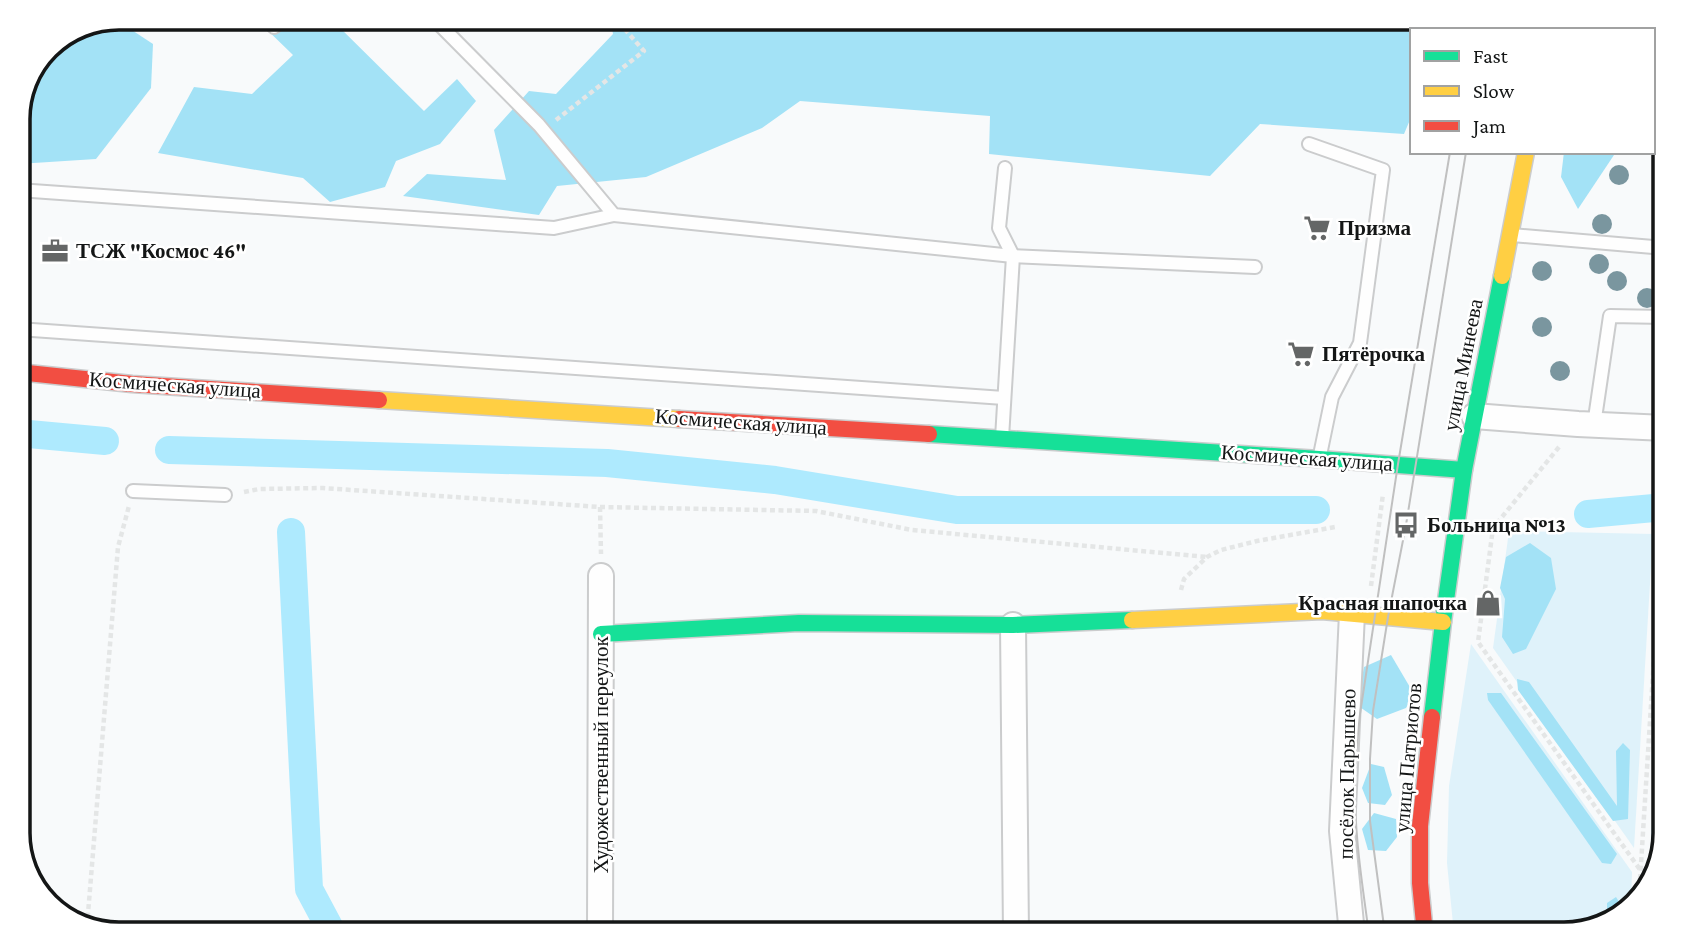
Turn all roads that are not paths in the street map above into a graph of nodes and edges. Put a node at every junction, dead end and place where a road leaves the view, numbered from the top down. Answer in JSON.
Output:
{"nodes":[{"id":1,"x":444,"y":30,"type":"edge"},
{"id":2,"x":1309,"y":144,"type":"dead end"},
{"id":3,"x":1526,"y":154,"type":"edge"},
{"id":4,"x":1005,"y":168,"type":"dead end"},
{"id":5,"x":30,"y":191,"type":"edge"},
{"id":6,"x":614,"y":215,"type":"junction"},
{"id":7,"x":1510,"y":234,"type":"junction"},
{"id":8,"x":1653,"y":247,"type":"edge"},
{"id":9,"x":1013,"y":256,"type":"junction"},
{"id":10,"x":1255,"y":267,"type":"dead end"},
{"id":11,"x":1653,"y":317,"type":"edge"},
{"id":12,"x":30,"y":330,"type":"edge"},
{"id":13,"x":30,"y":373,"type":"edge"},
{"id":14,"x":1004,"y":398,"type":"junction"},
{"id":15,"x":1474,"y":416,"type":"junction"},
{"id":16,"x":1586,"y":424,"type":"junction"},
{"id":17,"x":1653,"y":427,"type":"edge"},
{"id":18,"x":1002,"y":439,"type":"junction"},
{"id":19,"x":1319,"y":459,"type":"junction"},
{"id":20,"x":1464,"y":470,"type":"junction"},
{"id":21,"x":133,"y":491,"type":"road end"},
{"id":22,"x":225,"y":495,"type":"road end"},
{"id":23,"x":601,"y":576,"type":"road end"},
{"id":24,"x":1448,"y":587,"type":"joint"},
{"id":25,"x":1359,"y":614,"type":"junction"},
{"id":26,"x":1443,"y":622,"type":"junction"},
{"id":27,"x":1013,"y":625,"type":"junction"},
{"id":28,"x":601,"y":634,"type":"junction"},
{"id":29,"x":600,"y":922,"type":"edge"},
{"id":30,"x":1016,"y":922,"type":"edge"},
{"id":31,"x":1351,"y":922,"type":"edge"},
{"id":32,"x":1424,"y":922,"type":"edge"}],
"edges":[{"from":1,"to":6,"type":"lane"},
{"from":2,"to":19,"type":"lane"},
{"from":3,"to":7,"type":"street","name":"улица Минеева"},
{"from":4,"to":9,"type":"lane"},
{"from":5,"to":6,"type":"lane"},
{"from":6,"to":9,"type":"lane"},
{"from":7,"to":8,"type":"lane"},
{"from":7,"to":15,"type":"street","name":"улица Минеева"},
{"from":9,"to":10,"type":"lane"},
{"from":9,"to":14,"type":"lane"},
{"from":11,"to":16,"type":"lane"},
{"from":12,"to":14,"type":"lane"},
{"from":13,"to":18,"type":"street","name":"Космическая улица"},
{"from":14,"to":18,"type":"lane"},
{"from":15,"to":16,"type":"street"},
{"from":15,"to":20,"type":"street","name":"улица Минеева"},
{"from":16,"to":17,"type":"street"},
{"from":18,"to":19,"type":"street","name":"Космическая улица"},
{"from":19,"to":20,"type":"street","name":"Космическая улица"},
{"from":20,"to":24,"type":"street","name":"улица Минеева"},
{"from":21,"to":22,"type":"lane"},
{"from":23,"to":28,"type":"street","name":"Художественный переулок"},
{"from":24,"to":26,"type":"street","name":"улица Патриотов"},
{"from":25,"to":26,"type":"street"},
{"from":25,"to":27,"type":"street"},
{"from":25,"to":31,"type":"street","name":"посёлок Парышево"},
{"from":26,"to":32,"type":"street","name":"улица Патриотов"},
{"from":27,"to":28,"type":"street"},
{"from":27,"to":30,"type":"street"},
{"from":28,"to":29,"type":"street","name":"Художественный переулок"}]}
